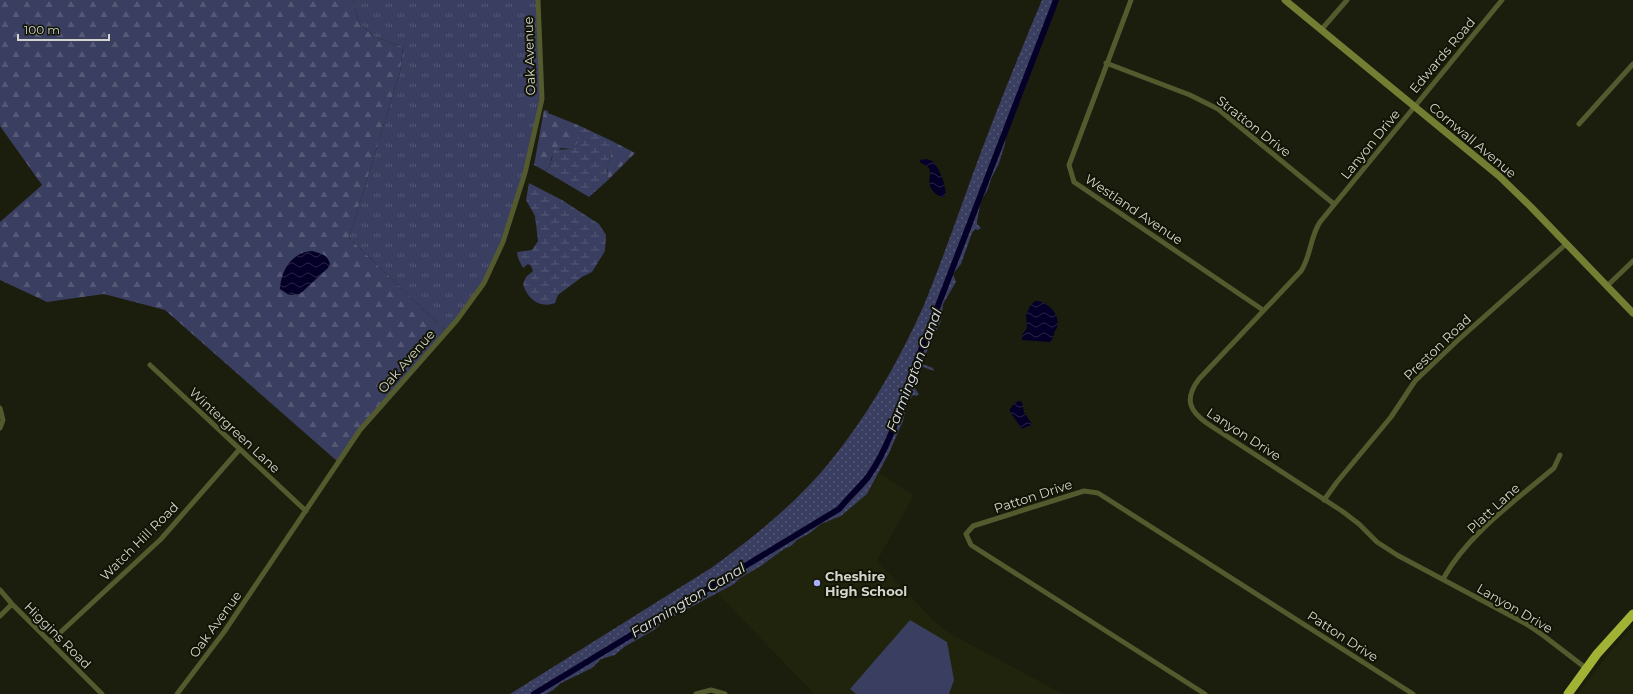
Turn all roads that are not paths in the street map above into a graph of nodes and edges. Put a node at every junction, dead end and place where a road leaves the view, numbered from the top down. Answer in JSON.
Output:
{"nodes":[{"id":1,"x":538,"y":0,"type":"edge"},
{"id":2,"x":1131,"y":0,"type":"edge"},
{"id":3,"x":1285,"y":0,"type":"edge"},
{"id":4,"x":1346,"y":0,"type":"edge"},
{"id":5,"x":1502,"y":0,"type":"edge"},
{"id":6,"x":1321,"y":30,"type":"junction"},
{"id":7,"x":1106,"y":63,"type":"junction"},
{"id":8,"x":1633,"y":64,"type":"edge"},
{"id":9,"x":1414,"y":106,"type":"junction"},
{"id":10,"x":1579,"y":124,"type":"dead end"},
{"id":11,"x":1334,"y":204,"type":"junction"},
{"id":12,"x":1566,"y":244,"type":"junction"},
{"id":13,"x":1633,"y":261,"type":"edge"},
{"id":14,"x":1607,"y":286,"type":"junction"},
{"id":15,"x":1263,"y":310,"type":"junction"},
{"id":16,"x":1633,"y":313,"type":"edge"},
{"id":17,"x":150,"y":365,"type":"dead end"},
{"id":18,"x":0,"y":408,"type":"edge"},
{"id":19,"x":0,"y":428,"type":"edge"},
{"id":20,"x":239,"y":450,"type":"junction"},
{"id":21,"x":1560,"y":456,"type":"dead end"},
{"id":22,"x":1324,"y":500,"type":"junction"},
{"id":23,"x":306,"y":511,"type":"junction"},
{"id":24,"x":1443,"y":579,"type":"junction"},
{"id":25,"x":0,"y":590,"type":"edge"},
{"id":26,"x":12,"y":604,"type":"junction"},
{"id":27,"x":1633,"y":614,"type":"edge"},
{"id":28,"x":0,"y":616,"type":"edge"},
{"id":29,"x":50,"y":642,"type":"junction"},
{"id":30,"x":1587,"y":669,"type":"junction"},
{"id":31,"x":102,"y":694,"type":"edge"},
{"id":32,"x":177,"y":694,"type":"edge"},
{"id":33,"x":696,"y":694,"type":"edge"},
{"id":34,"x":725,"y":694,"type":"edge"},
{"id":35,"x":1205,"y":694,"type":"edge"},
{"id":36,"x":1413,"y":694,"type":"edge"},
{"id":37,"x":1568,"y":694,"type":"edge"}],
"edges":[{"from":1,"to":23,"type":"street","name":"Oak Avenue"},
{"from":2,"to":7,"type":"street","name":"Westland Avenue"},
{"from":3,"to":6,"type":"street","name":"Cornwall Avenue"},
{"from":4,"to":6,"type":"street"},
{"from":5,"to":9,"type":"street","name":"Edwards Road"},
{"from":6,"to":9,"type":"street","name":"Cornwall Avenue"},
{"from":7,"to":11,"type":"street","name":"Stratton Drive"},
{"from":7,"to":15,"type":"street","name":"Westland Avenue"},
{"from":8,"to":10,"type":"street"},
{"from":9,"to":11,"type":"street","name":"Lanyon Drive"},
{"from":9,"to":12,"type":"street","name":"Cornwall Avenue"},
{"from":11,"to":15,"type":"street","name":"Lanyon Drive"},
{"from":12,"to":14,"type":"street","name":"Cornwall Avenue"},
{"from":12,"to":22,"type":"street","name":"Preston Road"},
{"from":13,"to":14,"type":"street"},
{"from":14,"to":16,"type":"street","name":"Cornwall Avenue"},
{"from":15,"to":22,"type":"street","name":"Lanyon Drive"},
{"from":17,"to":20,"type":"street","name":"Wintergreen Lane"},
{"from":18,"to":19,"type":"street"},
{"from":20,"to":23,"type":"street","name":"Wintergreen Lane"},
{"from":20,"to":29,"type":"street","name":"Watch Hill Road"},
{"from":21,"to":24,"type":"street","name":"Platt Lane"},
{"from":22,"to":24,"type":"street","name":"Lanyon Drive"},
{"from":23,"to":32,"type":"street","name":"Oak Avenue"},
{"from":24,"to":30,"type":"street","name":"Lanyon Drive"},
{"from":25,"to":26,"type":"street","name":"Higgins Road"},
{"from":26,"to":28,"type":"street"},
{"from":26,"to":29,"type":"street","name":"Higgins Road"},
{"from":27,"to":30,"type":"highway"},
{"from":29,"to":31,"type":"street","name":"Higgins Road"},
{"from":30,"to":37,"type":"highway"},
{"from":33,"to":34,"type":"street"},
{"from":35,"to":36,"type":"street","name":"Patton Drive"}]}
